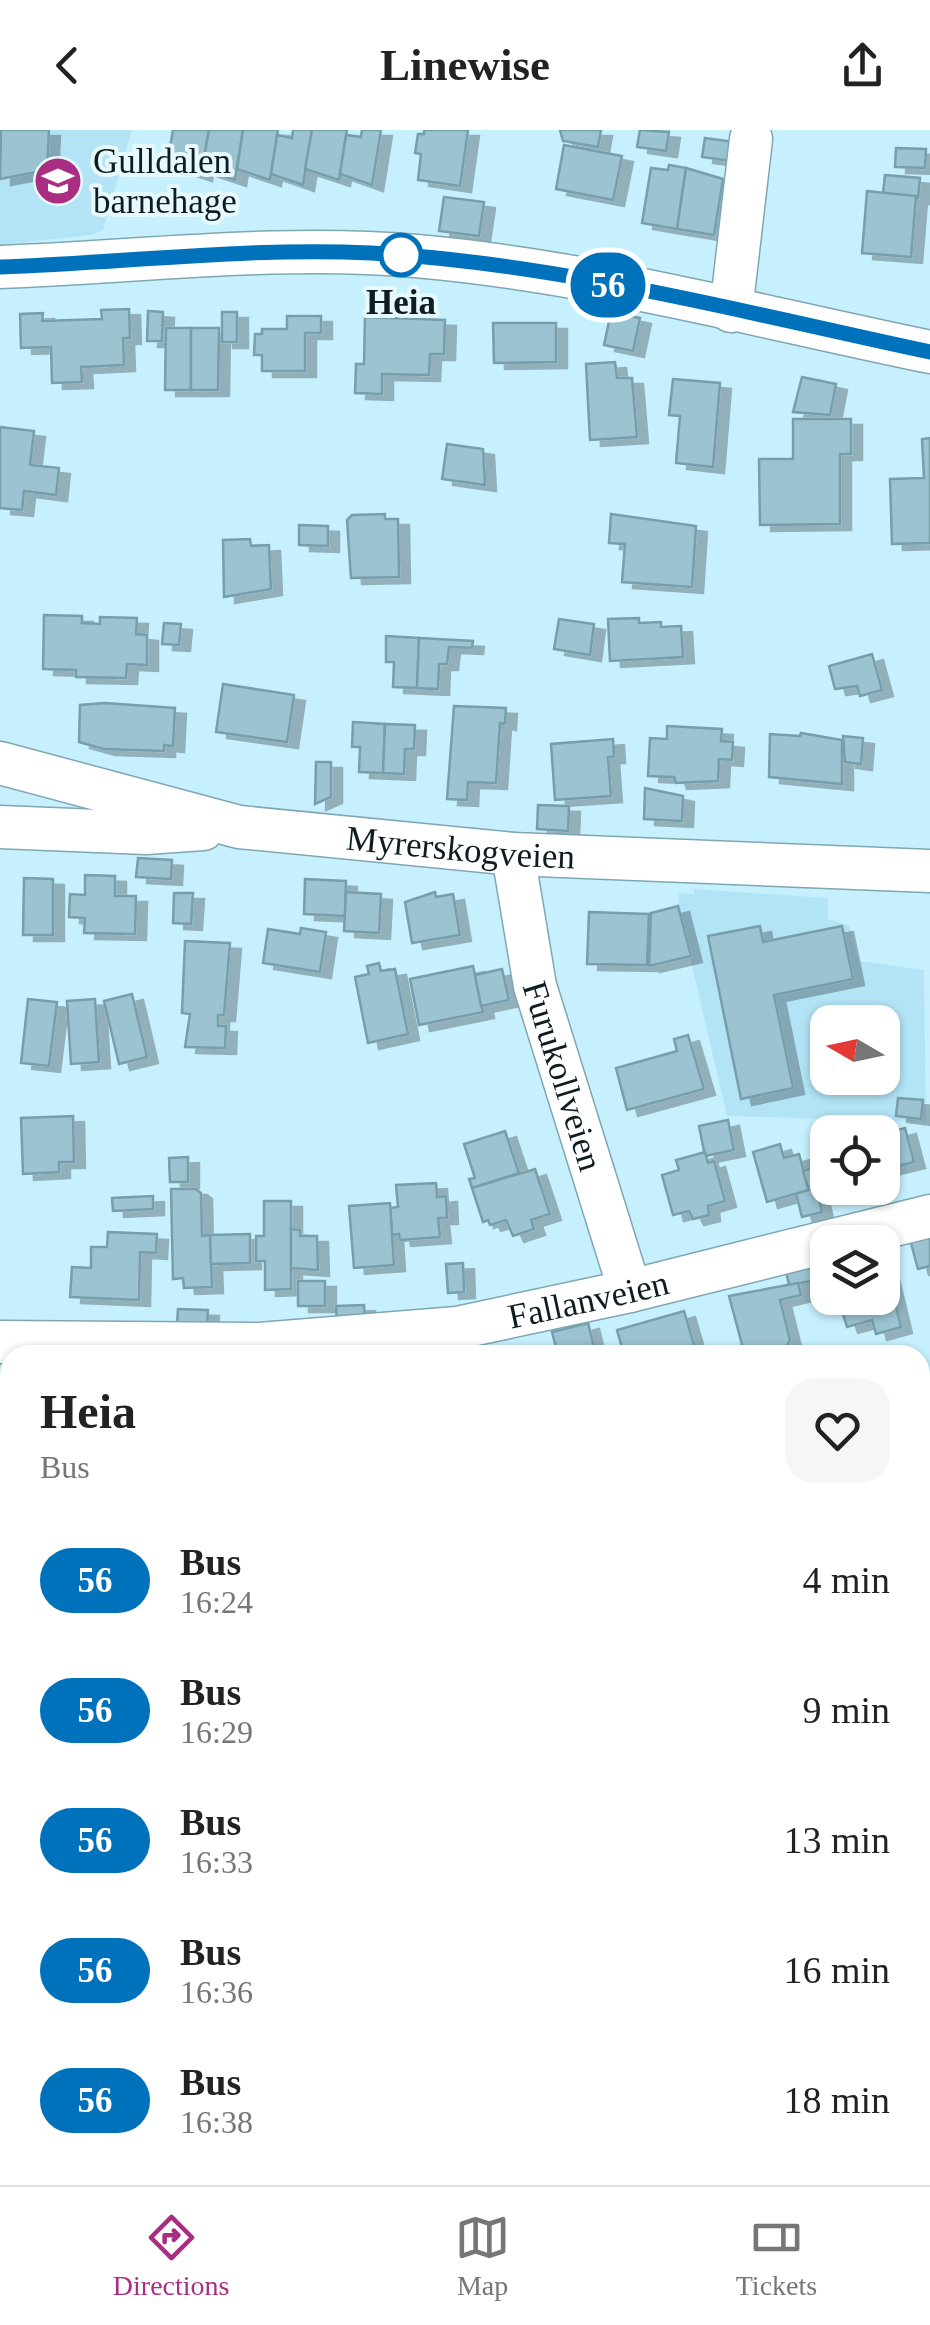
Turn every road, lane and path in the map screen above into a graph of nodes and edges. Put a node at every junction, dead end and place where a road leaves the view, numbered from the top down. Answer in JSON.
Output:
{"nodes":[{"id":1,"x":751,"y":138,"type":"dead end"},
{"id":2,"x":0,"y":267,"type":"edge"},
{"id":3,"x":731,"y":311,"type":"junction"},
{"id":4,"x":930,"y":352,"type":"edge"},
{"id":5,"x":0,"y":763,"type":"edge"},
{"id":6,"x":239,"y":827,"type":"junction"},
{"id":7,"x":0,"y":828,"type":"edge"},
{"id":8,"x":513,"y":854,"type":"junction"},
{"id":9,"x":930,"y":871,"type":"edge"},
{"id":10,"x":930,"y":1216,"type":"edge"},
{"id":11,"x":630,"y":1291,"type":"junction"},
{"id":12,"x":0,"y":1342,"type":"edge"}],
"edges":[{"from":1,"to":3,"type":"street"},
{"from":2,"to":3,"type":"street"},
{"from":3,"to":4,"type":"street"},
{"from":5,"to":6,"type":"street","name":"Myrerskogveien"},
{"from":6,"to":7,"type":"street"},
{"from":6,"to":8,"type":"street","name":"Myrerskogveien"},
{"from":8,"to":9,"type":"street","name":"Myrerskogveien"},
{"from":8,"to":11,"type":"street","name":"Furukollveien"},
{"from":10,"to":11,"type":"street","name":"Fallanveien"},
{"from":11,"to":12,"type":"street","name":"Fallanveien"}]}
